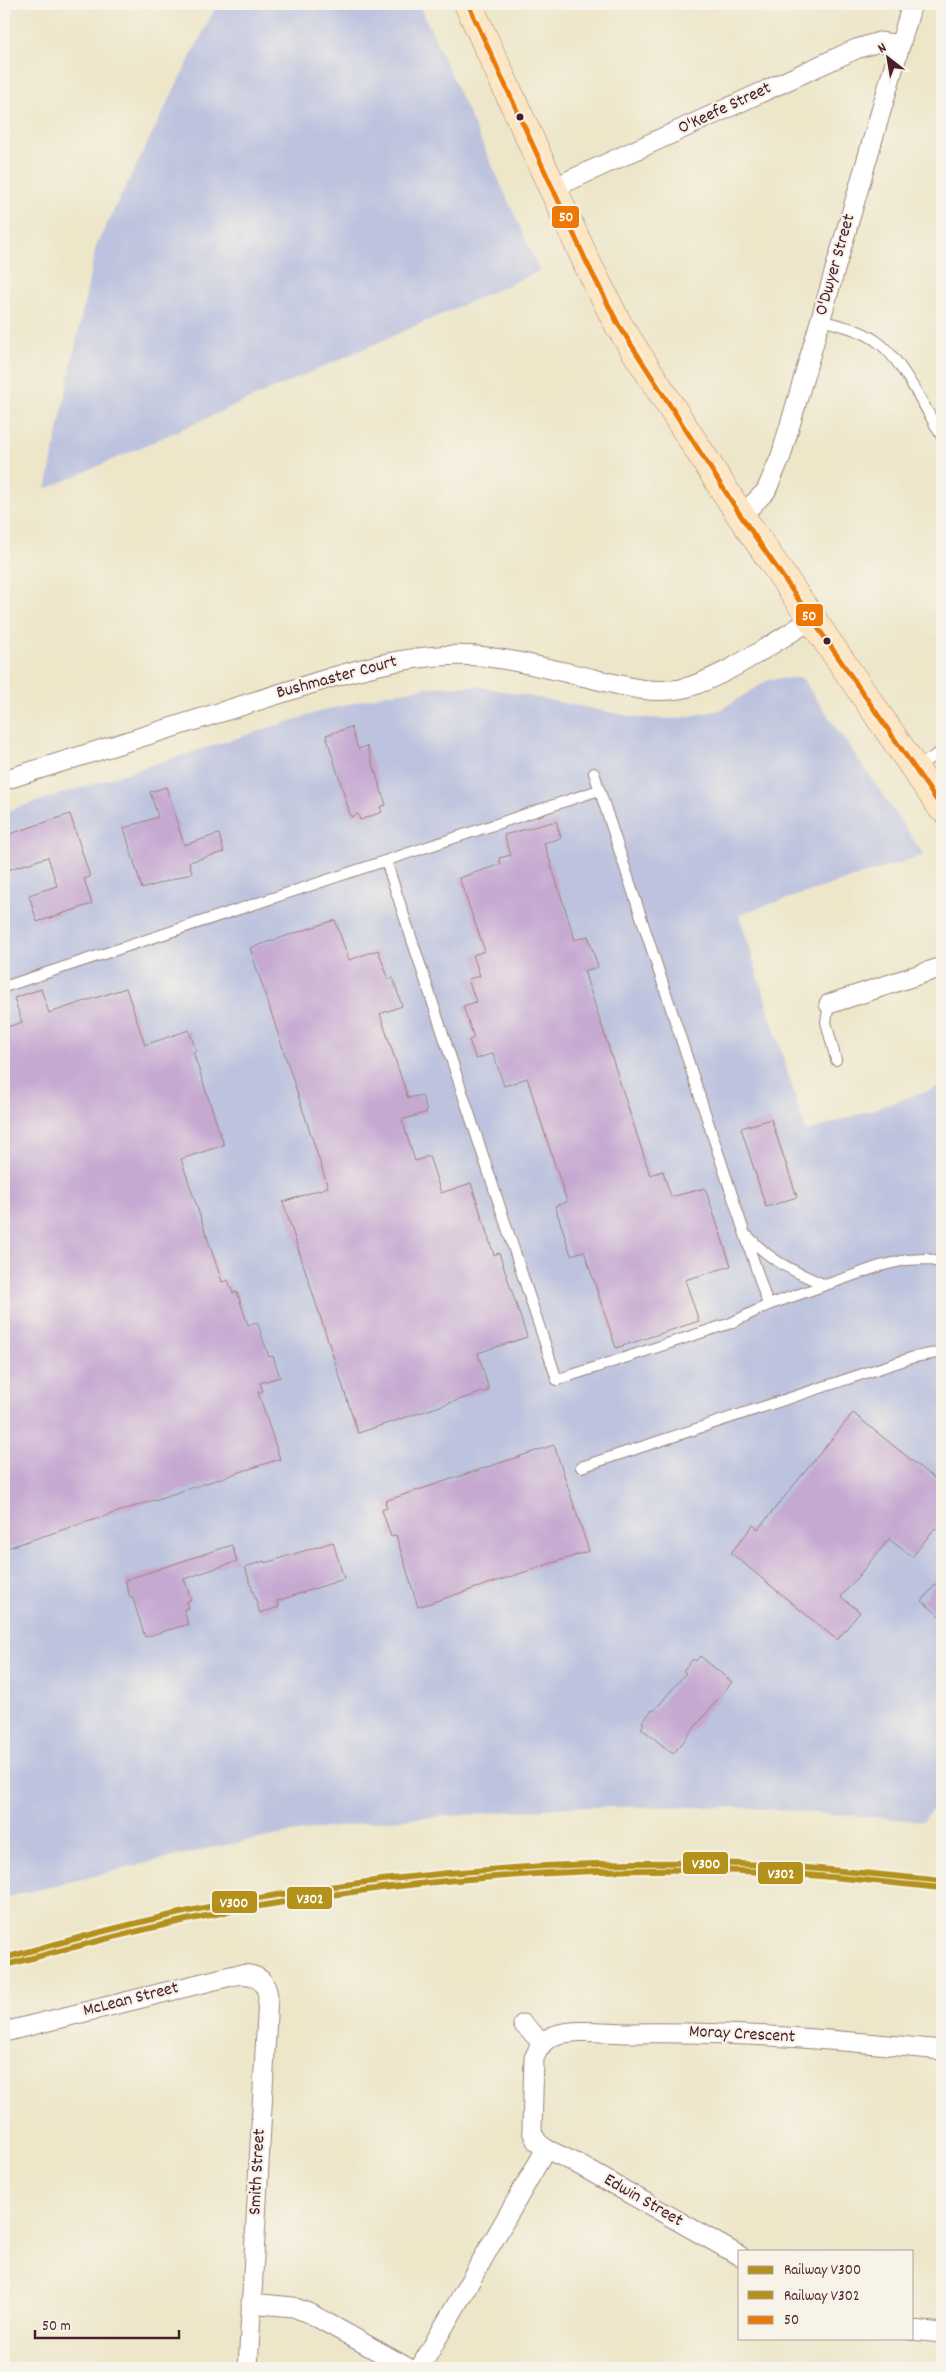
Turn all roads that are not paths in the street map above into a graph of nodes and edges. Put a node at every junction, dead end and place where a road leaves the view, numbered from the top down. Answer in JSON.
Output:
{"nodes":[{"id":1,"x":468,"y":4,"type":"edge"},
{"id":2,"x":912,"y":4,"type":"edge"},
{"id":3,"x":900,"y":45,"type":"junction"},
{"id":4,"x":553,"y":188,"type":"junction"},
{"id":5,"x":820,"y":320,"type":"junction"},
{"id":6,"x":942,"y":438,"type":"edge"},
{"id":7,"x":741,"y":516,"type":"junction"},
{"id":8,"x":811,"y":620,"type":"junction"},
{"id":9,"x":942,"y":751,"type":"edge"},
{"id":10,"x":914,"y":768,"type":"junction"},
{"id":11,"x":594,"y":773,"type":"dead end"},
{"id":12,"x":4,"y":780,"type":"edge"},
{"id":13,"x":599,"y":790,"type":"junction"},
{"id":14,"x":942,"y":808,"type":"edge"},
{"id":15,"x":386,"y":861,"type":"junction"},
{"id":16,"x":942,"y":967,"type":"edge"},
{"id":17,"x":4,"y":987,"type":"edge"},
{"id":18,"x":829,"y":1004,"type":"joint"},
{"id":19,"x":836,"y":1060,"type":"dead end"},
{"id":20,"x":745,"y":1232,"type":"junction"},
{"id":21,"x":942,"y":1262,"type":"edge"},
{"id":22,"x":826,"y":1285,"type":"junction"},
{"id":23,"x":768,"y":1305,"type":"junction"},
{"id":24,"x":942,"y":1352,"type":"edge"},
{"id":25,"x":581,"y":1467,"type":"dead end"},
{"id":26,"x":259,"y":1978,"type":"joint"},
{"id":27,"x":523,"y":2024,"type":"dead end"},
{"id":28,"x":4,"y":2032,"type":"edge"},
{"id":29,"x":543,"y":2043,"type":"junction"},
{"id":30,"x":942,"y":2050,"type":"edge"},
{"id":31,"x":546,"y":2149,"type":"junction"},
{"id":32,"x":738,"y":2255,"type":"edge"},
{"id":33,"x":251,"y":2303,"type":"junction"},
{"id":34,"x":914,"y":2330,"type":"edge"},
{"id":35,"x":942,"y":2333,"type":"edge"},
{"id":36,"x":248,"y":2368,"type":"edge"},
{"id":37,"x":408,"y":2368,"type":"edge"},
{"id":38,"x":420,"y":2368,"type":"edge"}],
"edges":[{"from":1,"to":4,"type":"street"},
{"from":2,"to":3,"type":"street","name":"O'Dwyer Street"},
{"from":3,"to":4,"type":"street","name":"O'Keefe Street"},
{"from":3,"to":5,"type":"street","name":"O'Dwyer Street"},
{"from":4,"to":7,"type":"street"},
{"from":5,"to":6,"type":"lane"},
{"from":5,"to":7,"type":"street","name":"O'Dwyer Street"},
{"from":7,"to":8,"type":"street"},
{"from":8,"to":10,"type":"street"},
{"from":8,"to":12,"type":"street","name":"Bushmaster Court"},
{"from":9,"to":10,"type":"lane"},
{"from":10,"to":14,"type":"street"},
{"from":11,"to":13,"type":"lane"},
{"from":13,"to":15,"type":"lane"},
{"from":13,"to":20,"type":"lane"},
{"from":15,"to":17,"type":"lane"},
{"from":15,"to":23,"type":"lane"},
{"from":16,"to":18,"type":"street"},
{"from":18,"to":19,"type":"lane"},
{"from":20,"to":22,"type":"lane"},
{"from":20,"to":23,"type":"lane"},
{"from":21,"to":22,"type":"lane"},
{"from":22,"to":23,"type":"lane"},
{"from":24,"to":25,"type":"lane"},
{"from":26,"to":28,"type":"street","name":"McLean Street"},
{"from":26,"to":33,"type":"street","name":"Smith Street"},
{"from":27,"to":29,"type":"street"},
{"from":29,"to":30,"type":"street","name":"Moray Crescent"},
{"from":29,"to":31,"type":"street"},
{"from":31,"to":32,"type":"street","name":"Edwin Street"},
{"from":31,"to":38,"type":"street"},
{"from":33,"to":36,"type":"street","name":"Smith Street"},
{"from":33,"to":37,"type":"street"},
{"from":34,"to":35,"type":"street"}]}
